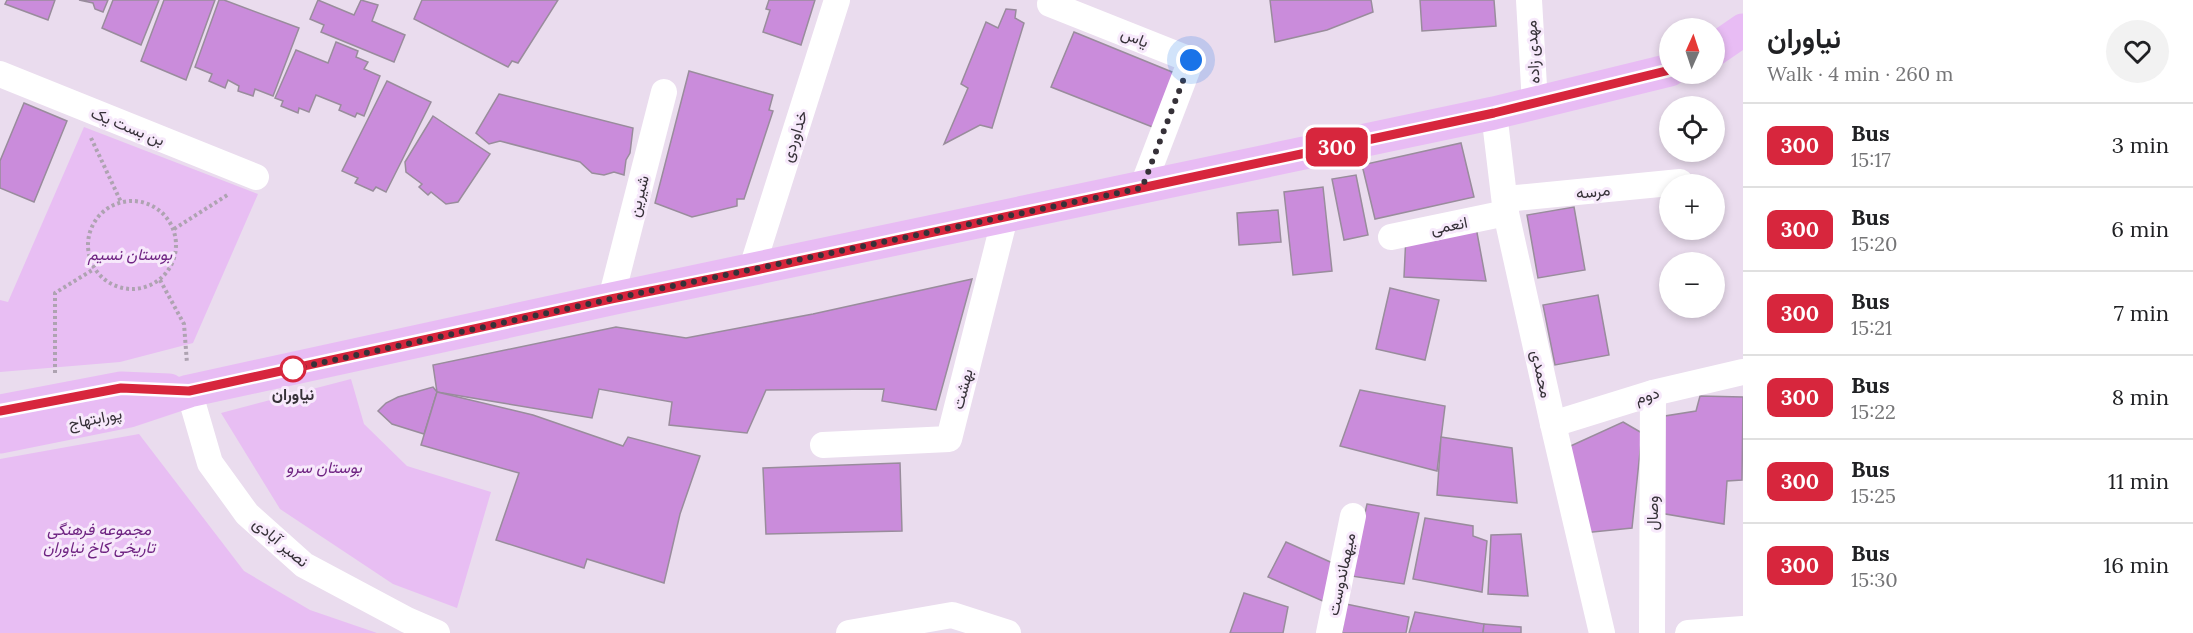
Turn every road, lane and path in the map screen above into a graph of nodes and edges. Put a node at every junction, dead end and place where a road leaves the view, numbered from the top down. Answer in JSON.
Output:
{"nodes":[{"id":1,"x":837,"y":0,"type":"edge"},
{"id":2,"x":1529,"y":0,"type":"edge"},
{"id":3,"x":1050,"y":4,"type":"dead end"},
{"id":4,"x":1743,"y":30,"type":"edge"},
{"id":5,"x":1725,"y":42,"type":"edge"},
{"id":6,"x":1659,"y":73,"type":"edge"},
{"id":7,"x":0,"y":74,"type":"edge"},
{"id":8,"x":664,"y":92,"type":"dead end"},
{"id":9,"x":75,"y":104,"type":"junction"},
{"id":10,"x":1535,"y":104,"type":"junction"},
{"id":11,"x":1494,"y":113,"type":"junction"},
{"id":12,"x":256,"y":177,"type":"joint"},
{"id":13,"x":1659,"y":185,"type":"edge"},
{"id":14,"x":1142,"y":188,"type":"junction"},
{"id":15,"x":121,"y":202,"type":"junction"},
{"id":16,"x":1506,"y":206,"type":"junction"},
{"id":17,"x":1005,"y":217,"type":"junction"},
{"id":18,"x":174,"y":229,"type":"junction"},
{"id":19,"x":1391,"y":237,"type":"dead end"},
{"id":20,"x":94,"y":269,"type":"junction"},
{"id":21,"x":751,"y":271,"type":"junction"},
{"id":22,"x":160,"y":280,"type":"junction"},
{"id":23,"x":611,"y":299,"type":"junction"},
{"id":24,"x":1743,"y":372,"type":"edge"},
{"id":25,"x":189,"y":391,"type":"junction"},
{"id":26,"x":1653,"y":393,"type":"junction"},
{"id":27,"x":54,"y":400,"type":"junction"},
{"id":28,"x":0,"y":411,"type":"edge"},
{"id":29,"x":1553,"y":424,"type":"junction"},
{"id":30,"x":0,"y":437,"type":"edge"},
{"id":31,"x":823,"y":445,"type":"dead end"},
{"id":32,"x":1353,"y":516,"type":"dead end"},
{"id":33,"x":1743,"y":629,"type":"edge"},
{"id":34,"x":437,"y":633,"type":"edge"},
{"id":35,"x":849,"y":633,"type":"edge"},
{"id":36,"x":1008,"y":633,"type":"edge"},
{"id":37,"x":1329,"y":633,"type":"edge"},
{"id":38,"x":1602,"y":633,"type":"edge"},
{"id":39,"x":1652,"y":633,"type":"edge"},
{"id":40,"x":1688,"y":633,"type":"edge"}],
"edges":[{"from":1,"to":21,"type":"street","name":"خداوردی"},
{"from":2,"to":10,"type":"street","name":"مهدی زاده"},
{"from":3,"to":14,"type":"street","name":"یاس"},
{"from":4,"to":5,"type":"main road"},
{"from":6,"to":10,"type":"main road","name":"پورابتهاج"},
{"from":7,"to":9,"type":"street","name":"بن بست یک"},
{"from":8,"to":23,"type":"street","name":"شیرین"},
{"from":9,"to":12,"type":"street","name":"بن بست یک"},
{"from":9,"to":15,"type":"path"},
{"from":10,"to":11,"type":"main road","name":"پورابتهاج"},
{"from":11,"to":14,"type":"main road","name":"پورابتهاج"},
{"from":11,"to":16,"type":"street","name":"محمدی"},
{"from":12,"to":18,"type":"path"},
{"from":13,"to":16,"type":"street","name":"مرسه"},
{"from":14,"to":17,"type":"main road","name":"پورابتهاج"},
{"from":15,"to":18,"type":"path"},
{"from":15,"to":20,"type":"path"},
{"from":16,"to":19,"type":"street","name":"انعمی"},
{"from":16,"to":29,"type":"street","name":"محمدی"},
{"from":17,"to":21,"type":"main road","name":"پورابتهاج"},
{"from":17,"to":31,"type":"street","name":"بهشت"},
{"from":18,"to":22,"type":"path"},
{"from":20,"to":22,"type":"path"},
{"from":20,"to":27,"type":"path"},
{"from":21,"to":23,"type":"main road","name":"پورابتهاج"},
{"from":22,"to":25,"type":"path"},
{"from":23,"to":25,"type":"main road","name":"پورابتهاج"},
{"from":24,"to":26,"type":"street","name":"دوم"},
{"from":25,"to":27,"type":"main road","name":"پورابتهاج"},
{"from":25,"to":30,"type":"main road","name":"پورابتهاج"},
{"from":25,"to":34,"type":"street","name":"نصیر آبادی"},
{"from":26,"to":29,"type":"street","name":"دوم"},
{"from":26,"to":39,"type":"street","name":"وصال"},
{"from":27,"to":28,"type":"main road","name":"پورابتهاج"},
{"from":29,"to":38,"type":"street","name":"محمدی"},
{"from":32,"to":37,"type":"street","name":"میهماندوست"},
{"from":33,"to":40,"type":"street"},
{"from":35,"to":36,"type":"street"}]}
